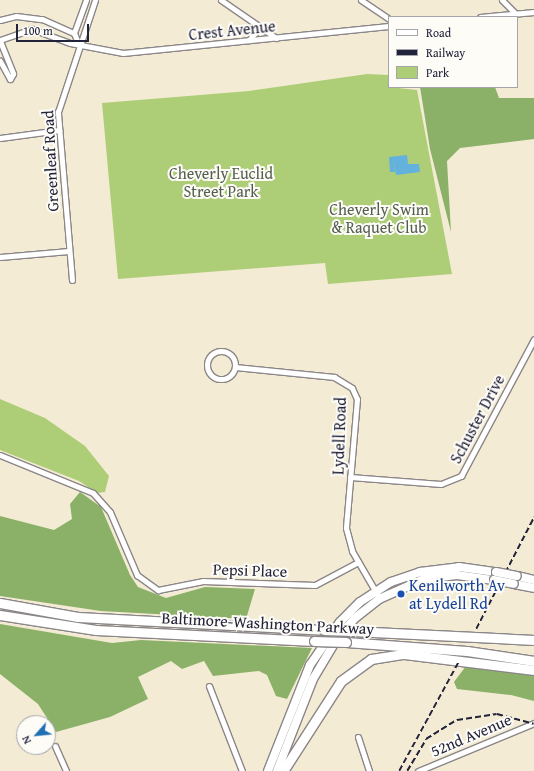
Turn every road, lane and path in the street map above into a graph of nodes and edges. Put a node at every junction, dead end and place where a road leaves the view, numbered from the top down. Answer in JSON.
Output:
{"nodes":[{"id":1,"x":86,"y":0,"type":"edge"},
{"id":2,"x":95,"y":0,"type":"edge"},
{"id":3,"x":221,"y":0,"type":"edge"},
{"id":4,"x":361,"y":0,"type":"edge"},
{"id":5,"x":502,"y":0,"type":"edge"},
{"id":6,"x":534,"y":12,"type":"edge"},
{"id":7,"x":516,"y":13,"type":"junction"},
{"id":8,"x":489,"y":16,"type":"edge"},
{"id":9,"x":388,"y":18,"type":"edge"},
{"id":10,"x":0,"y":20,"type":"edge"},
{"id":11,"x":255,"y":24,"type":"junction"},
{"id":12,"x":388,"y":26,"type":"edge"},
{"id":13,"x":74,"y":33,"type":"junction"},
{"id":14,"x":276,"y":38,"type":"junction"},
{"id":15,"x":0,"y":40,"type":"edge"},
{"id":16,"x":248,"y":41,"type":"junction"},
{"id":17,"x":78,"y":43,"type":"junction"},
{"id":18,"x":0,"y":61,"type":"edge"},
{"id":19,"x":59,"y":130,"type":"junction"},
{"id":20,"x":0,"y":138,"type":"edge"},
{"id":21,"x":69,"y":251,"type":"junction"},
{"id":22,"x":0,"y":257,"type":"edge"},
{"id":23,"x":72,"y":280,"type":"dead end"},
{"id":24,"x":534,"y":339,"type":"edge"},
{"id":25,"x":235,"y":367,"type":"junction"},
{"id":26,"x":0,"y":455,"type":"edge"},
{"id":27,"x":350,"y":477,"type":"junction"},
{"id":28,"x":358,"y":562,"type":"junction"},
{"id":29,"x":534,"y":580,"type":"edge"},
{"id":30,"x":534,"y":588,"type":"edge"},
{"id":31,"x":375,"y":591,"type":"junction"},
{"id":32,"x":379,"y":599,"type":"junction"},
{"id":33,"x":0,"y":603,"type":"edge"},
{"id":34,"x":0,"y":615,"type":"edge"},
{"id":35,"x":534,"y":640,"type":"edge"},
{"id":36,"x":534,"y":661,"type":"edge"},
{"id":37,"x":534,"y":670,"type":"edge"},
{"id":38,"x":209,"y":686,"type":"dead end"},
{"id":39,"x":534,"y":723,"type":"edge"},
{"id":40,"x":358,"y":737,"type":"dead end"},
{"id":41,"x":56,"y":748,"type":"edge"},
{"id":42,"x":66,"y":771,"type":"edge"},
{"id":43,"x":242,"y":771,"type":"edge"},
{"id":44,"x":268,"y":771,"type":"edge"},
{"id":45,"x":277,"y":771,"type":"edge"},
{"id":46,"x":283,"y":771,"type":"edge"},
{"id":47,"x":369,"y":771,"type":"edge"},
{"id":48,"x":418,"y":771,"type":"edge"}],
"edges":[{"from":1,"to":13,"type":"street"},
{"from":2,"to":17,"type":"street","name":"Greenleaf Road"},
{"from":3,"to":11,"type":"street"},
{"from":4,"to":9,"type":"street"},
{"from":5,"to":7,"type":"street"},
{"from":6,"to":7,"type":"street"},
{"from":7,"to":8,"type":"street"},
{"from":10,"to":13,"type":"street"},
{"from":11,"to":14,"type":"street"},
{"from":11,"to":16,"type":"street"},
{"from":12,"to":14,"type":"street","name":"Crest Avenue"},
{"from":13,"to":17,"type":"street"},
{"from":14,"to":16,"type":"street","name":"Crest Avenue"},
{"from":15,"to":17,"type":"street","name":"Crest Avenue"},
{"from":15,"to":18,"type":"street"},
{"from":16,"to":17,"type":"street","name":"Crest Avenue"},
{"from":17,"to":19,"type":"street","name":"Greenleaf Road"},
{"from":19,"to":20,"type":"street"},
{"from":19,"to":21,"type":"street","name":"Greenleaf Road"},
{"from":21,"to":22,"type":"street"},
{"from":21,"to":23,"type":"street","name":"Greenleaf Road"},
{"from":24,"to":27,"type":"street","name":"Schuster Drive"},
{"from":25,"to":25,"type":"street"},
{"from":25,"to":27,"type":"street","name":"Lydell Road"},
{"from":26,"to":28,"type":"street","name":"Pepsi Place"},
{"from":27,"to":28,"type":"street","name":"Lydell Road"},
{"from":28,"to":31,"type":"street","name":"Lydell Road"},
{"from":29,"to":31,"type":"main road","bridge":true},
{"from":30,"to":32,"type":"main road","bridge":true},
{"from":31,"to":32,"type":"street","name":"Lydell Road"},
{"from":31,"to":44,"type":"main road"},
{"from":32,"to":45,"type":"main road"},
{"from":33,"to":35,"type":"highway","name":"Baltimore-Washington Parkway","bridge":true},
{"from":34,"to":36,"type":"highway","name":"Baltimore-Washington Parkway","bridge":true},
{"from":37,"to":46,"type":"highway"},
{"from":38,"to":43,"type":"street"},
{"from":39,"to":48,"type":"street","name":"52nd Avenue"},
{"from":40,"to":47,"type":"street"},
{"from":41,"to":42,"type":"street"}]}
